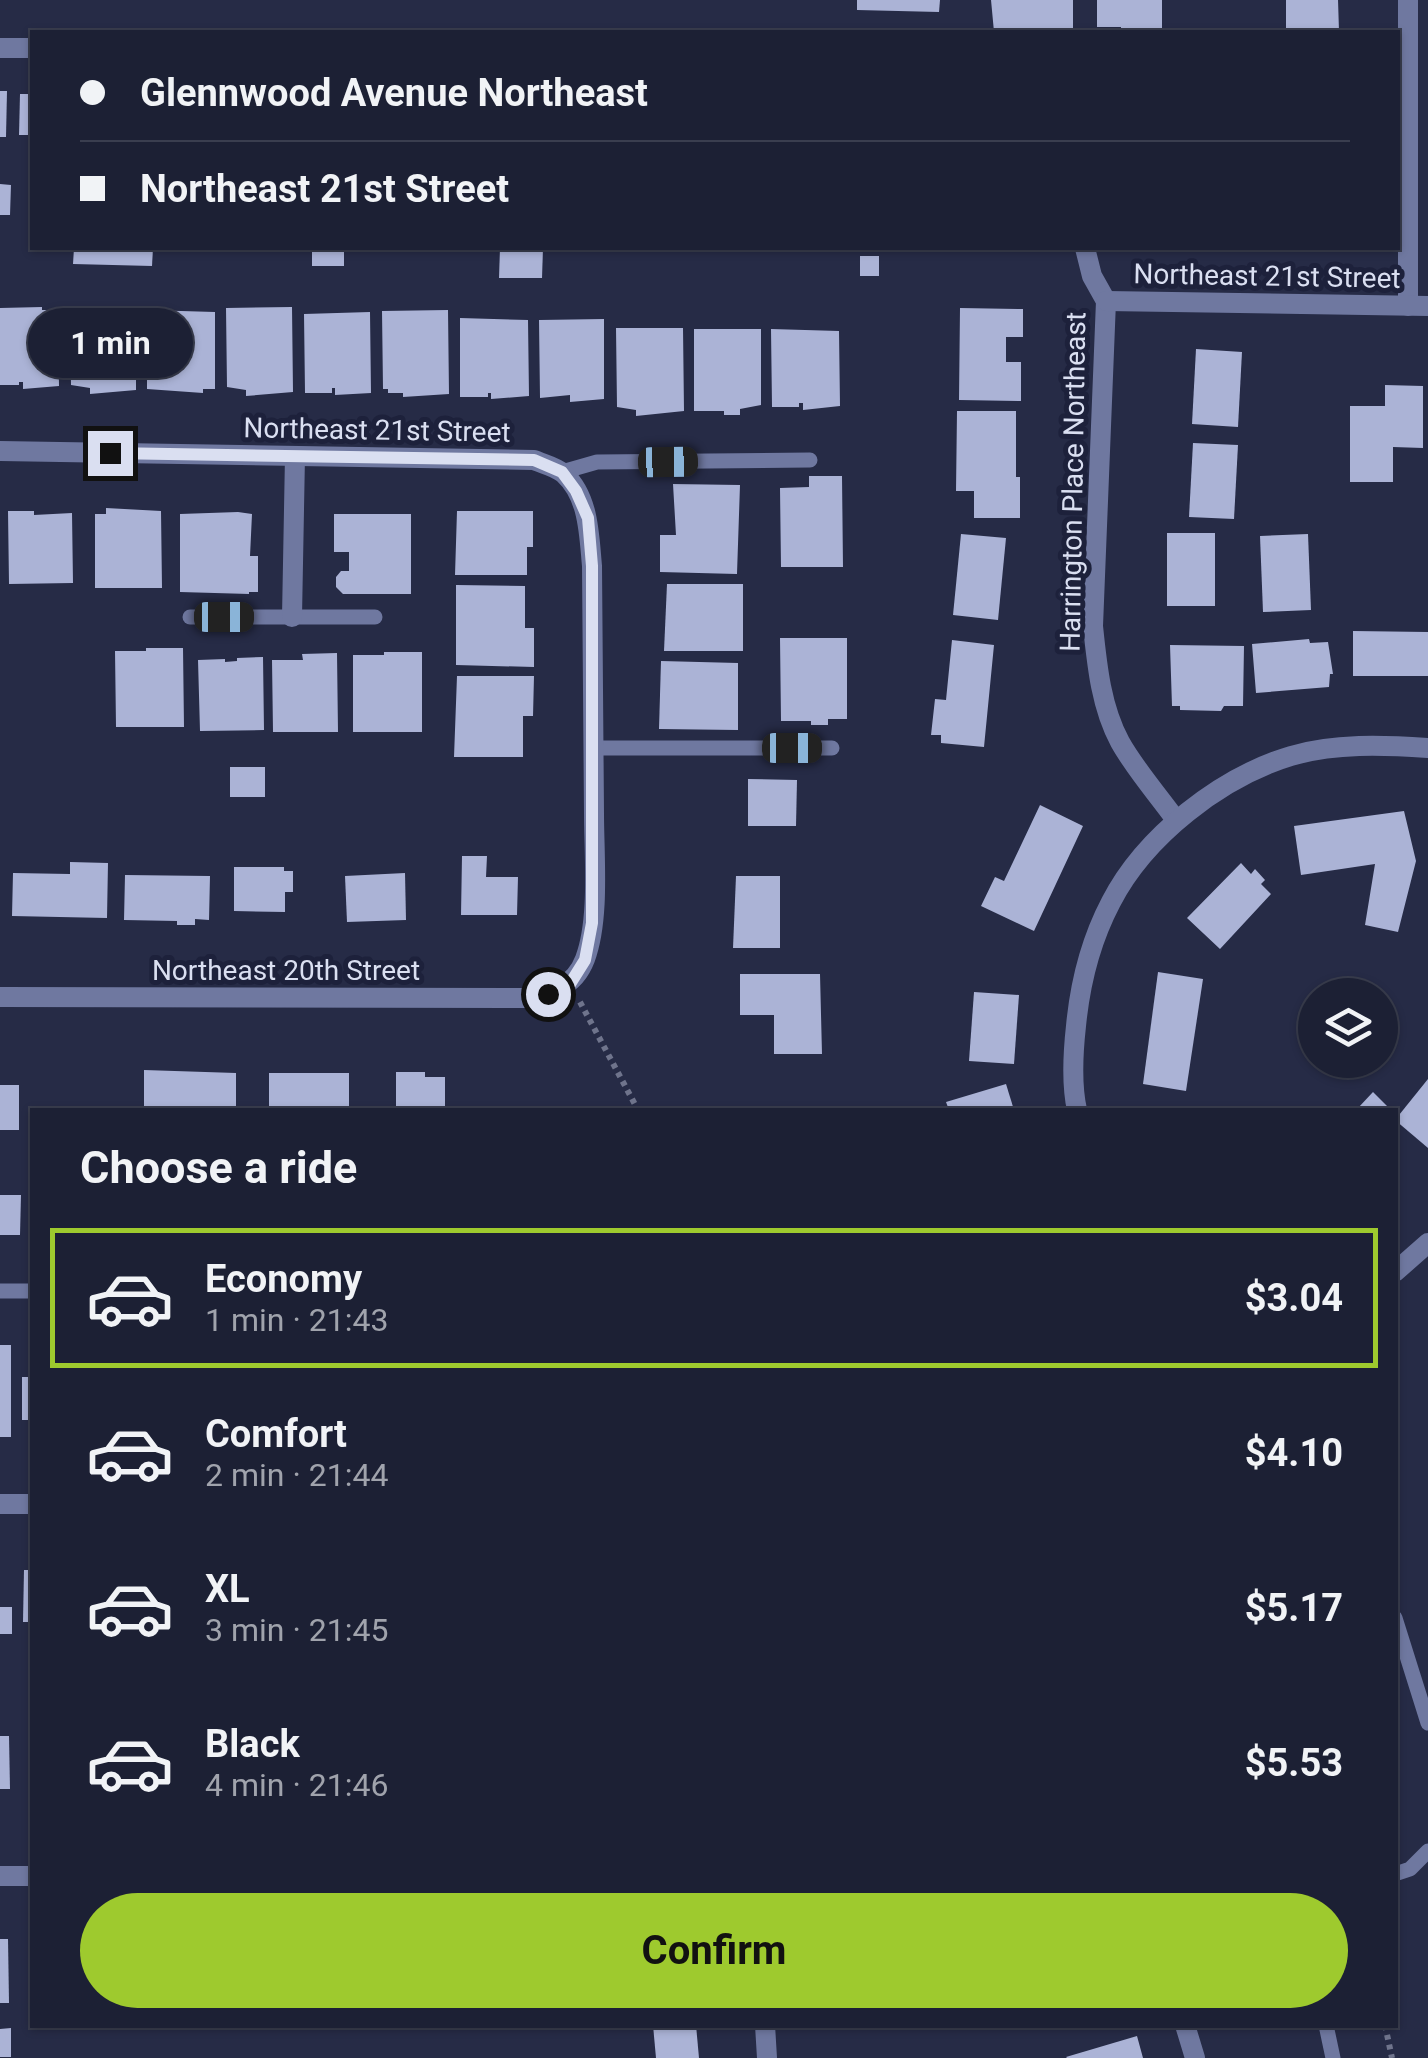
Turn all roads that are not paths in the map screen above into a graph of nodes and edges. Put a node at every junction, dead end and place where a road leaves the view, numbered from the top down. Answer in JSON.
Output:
{"nodes":[{"id":1,"x":1408,"y":0,"type":"edge"},
{"id":2,"x":0,"y":48,"type":"edge"},
{"id":3,"x":30,"y":48,"type":"edge"},
{"id":4,"x":1086,"y":250,"type":"edge"},
{"id":5,"x":1106,"y":301,"type":"junction"},
{"id":6,"x":1418,"y":306,"type":"edge"},
{"id":7,"x":0,"y":451,"type":"edge"},
{"id":8,"x":295,"y":456,"type":"junction"},
{"id":9,"x":810,"y":460,"type":"dead end"},
{"id":10,"x":562,"y":472,"type":"junction"},
{"id":11,"x":292,"y":616,"type":"junction"},
{"id":12,"x":190,"y":617,"type":"dead end"},
{"id":13,"x":375,"y":617,"type":"dead end"},
{"id":14,"x":594,"y":748,"type":"junction"},
{"id":15,"x":832,"y":748,"type":"dead end"},
{"id":16,"x":1428,"y":748,"type":"edge"},
{"id":17,"x":1176,"y":820,"type":"junction"},
{"id":18,"x":0,"y":997,"type":"edge"},
{"id":19,"x":1078,"y":1108,"type":"edge"},
{"id":20,"x":1426,"y":1247,"type":"edge"},
{"id":21,"x":1398,"y":1270,"type":"edge"},
{"id":22,"x":0,"y":1291,"type":"edge"},
{"id":23,"x":30,"y":1291,"type":"edge"},
{"id":24,"x":0,"y":1504,"type":"edge"},
{"id":25,"x":30,"y":1504,"type":"edge"},
{"id":26,"x":1398,"y":1628,"type":"edge"},
{"id":27,"x":1428,"y":1723,"type":"edge"},
{"id":28,"x":1428,"y":1851,"type":"edge"},
{"id":29,"x":1398,"y":1873,"type":"edge"},
{"id":30,"x":0,"y":1876,"type":"edge"},
{"id":31,"x":30,"y":1876,"type":"edge"},
{"id":32,"x":765,"y":2028,"type":"edge"},
{"id":33,"x":1187,"y":2028,"type":"edge"},
{"id":34,"x":1327,"y":2028,"type":"edge"},
{"id":35,"x":767,"y":2058,"type":"edge"},
{"id":36,"x":1195,"y":2058,"type":"edge"},
{"id":37,"x":1334,"y":2058,"type":"edge"}],
"edges":[{"from":1,"to":6,"type":"street"},
{"from":2,"to":3,"type":"street"},
{"from":4,"to":5,"type":"street","name":"Harrington Place Northeast"},
{"from":5,"to":6,"type":"street","name":"Northeast 21st Street"},
{"from":5,"to":17,"type":"street","name":"Harrington Place Northeast"},
{"from":7,"to":8,"type":"street","name":"Northeast 21st Street"},
{"from":8,"to":10,"type":"street","name":"Northeast 21st Street"},
{"from":8,"to":11,"type":"street"},
{"from":9,"to":10,"type":"lane","name":"Northeast 21st Street"},
{"from":10,"to":14,"type":"street"},
{"from":11,"to":12,"type":"lane"},
{"from":11,"to":13,"type":"lane"},
{"from":14,"to":15,"type":"lane"},
{"from":14,"to":18,"type":"street","name":"Northeast 20th Street"},
{"from":16,"to":17,"type":"street"},
{"from":17,"to":19,"type":"street"},
{"from":20,"to":21,"type":"street"},
{"from":22,"to":23,"type":"lane"},
{"from":24,"to":25,"type":"street"},
{"from":26,"to":27,"type":"lane"},
{"from":28,"to":29,"type":"lane"},
{"from":30,"to":31,"type":"street"},
{"from":32,"to":35,"type":"street"},
{"from":33,"to":36,"type":"street"},
{"from":34,"to":37,"type":"lane"}]}
